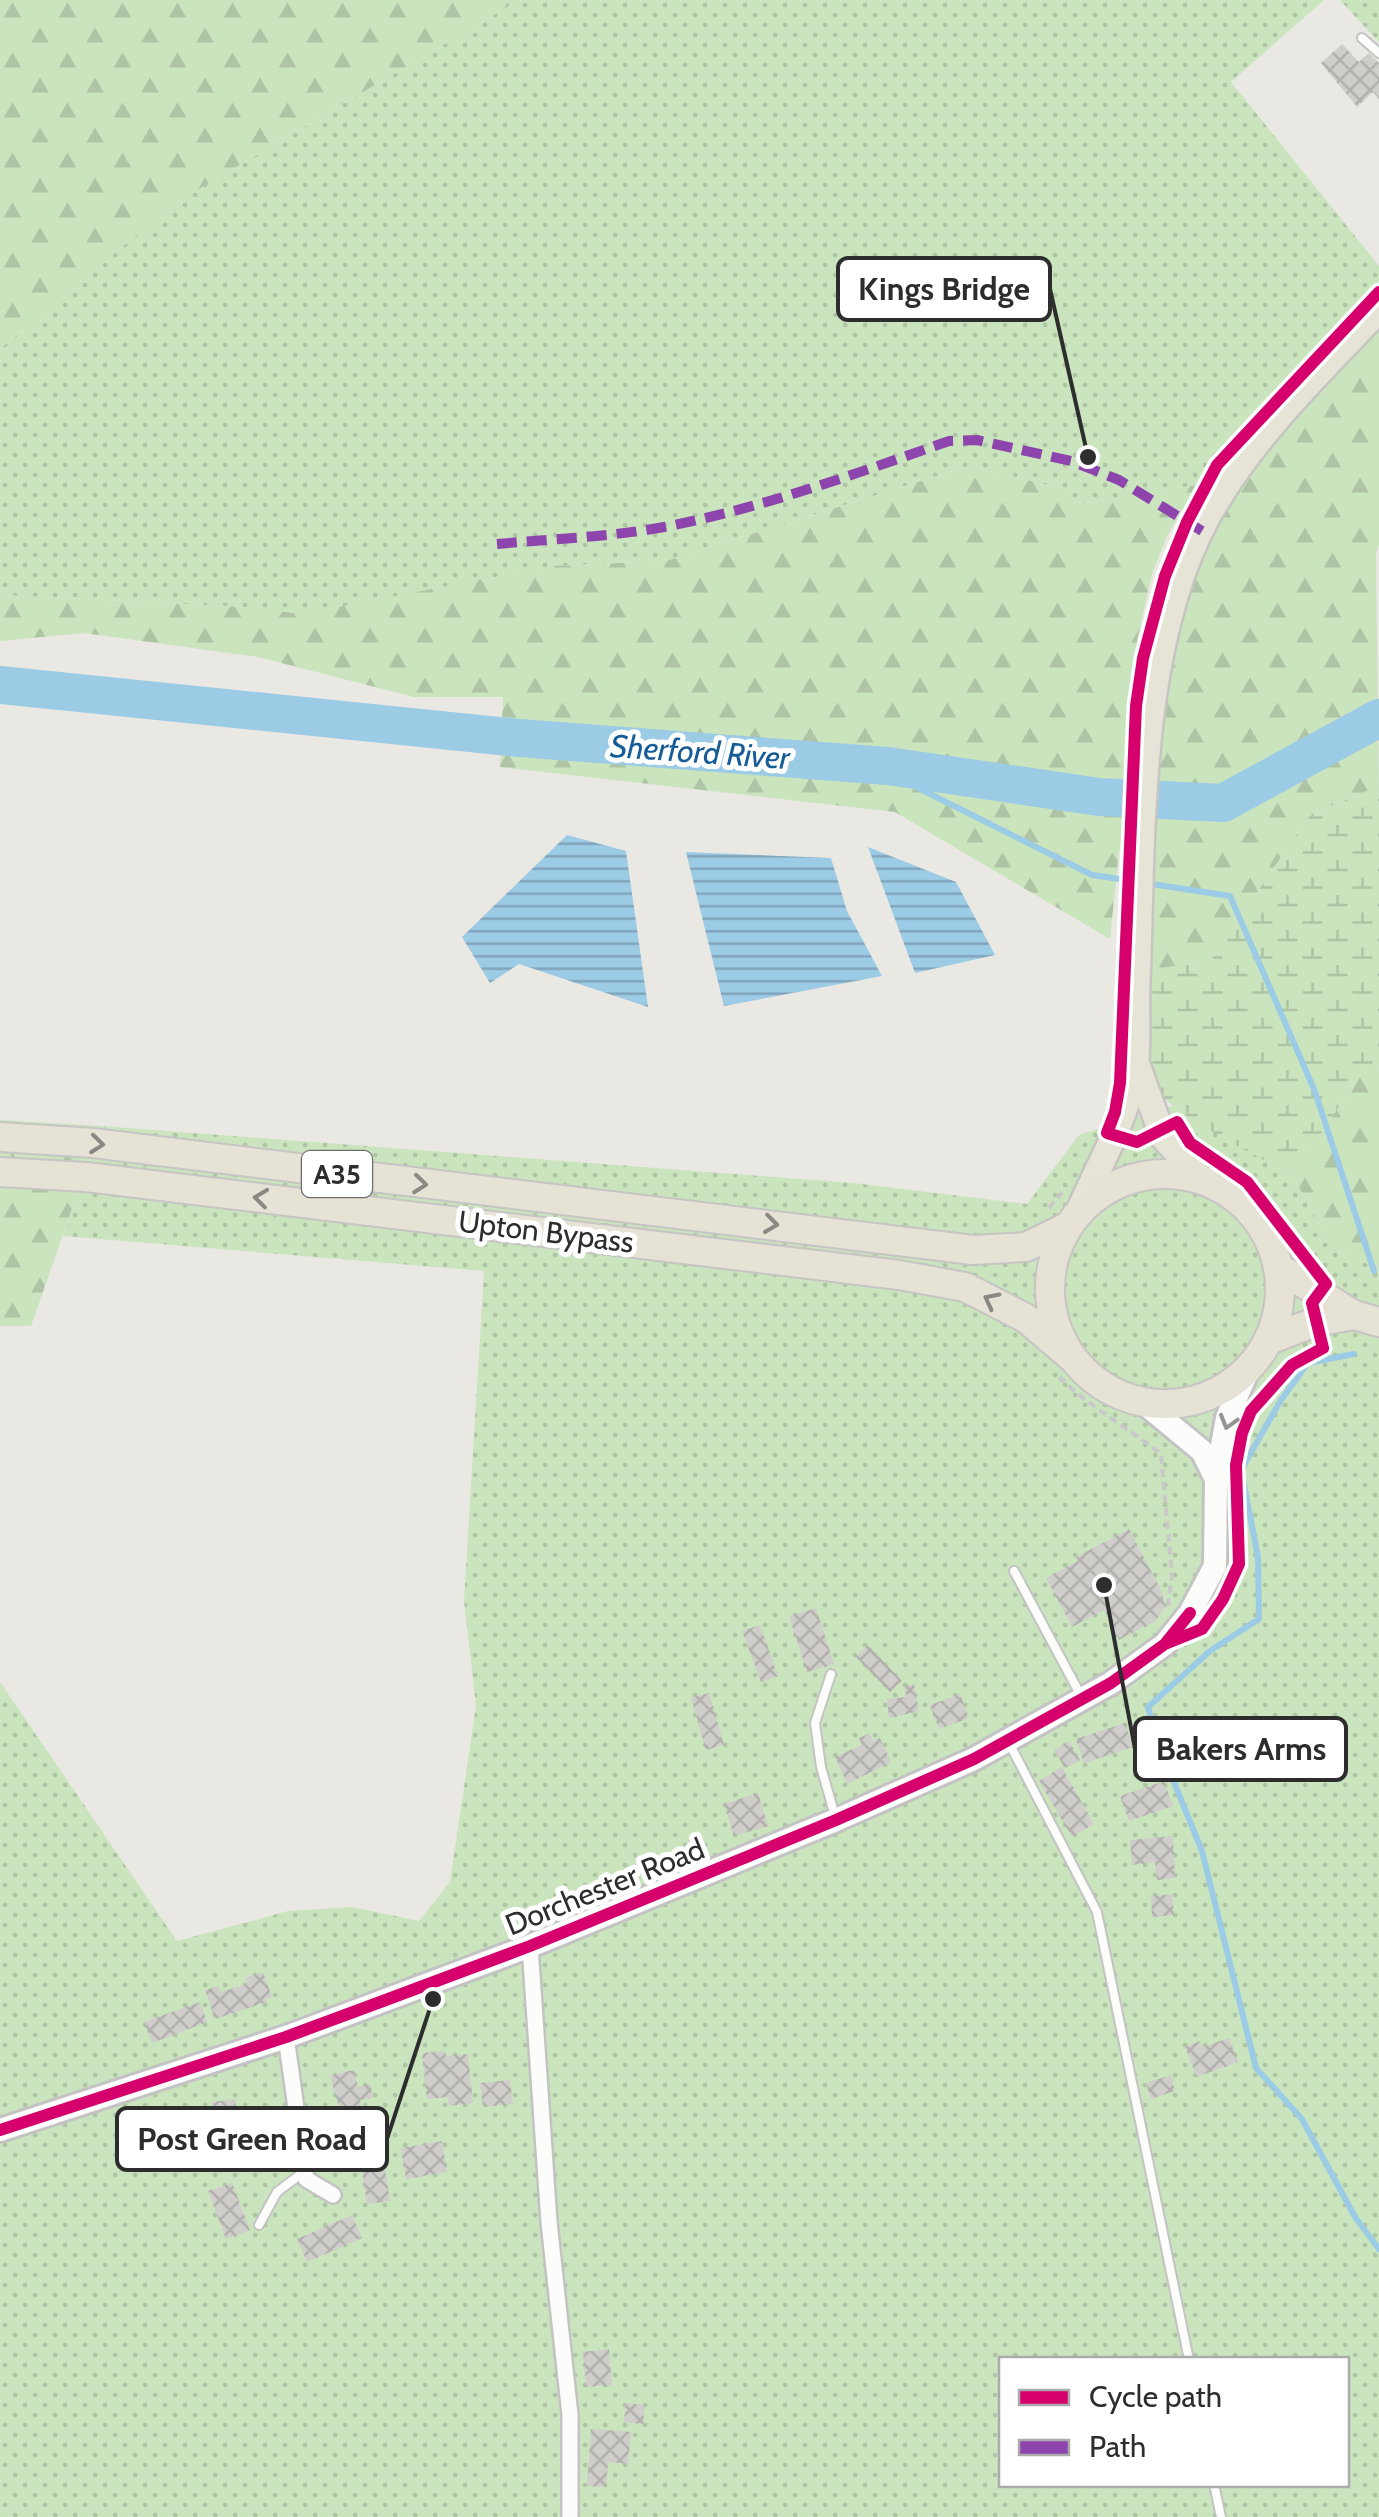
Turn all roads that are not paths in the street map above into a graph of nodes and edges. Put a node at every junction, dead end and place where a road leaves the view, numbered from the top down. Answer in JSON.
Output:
{"nodes":[{"id":1,"x":1362,"y":38,"type":"dead end"},
{"id":2,"x":1379,"y":53,"type":"edge"},
{"id":3,"x":1379,"y":310,"type":"edge"},
{"id":4,"x":1136,"y":1062,"type":"junction"},
{"id":5,"x":0,"y":1137,"type":"edge"},
{"id":6,"x":0,"y":1172,"type":"edge"},
{"id":7,"x":1201,"y":1179,"type":"junction"},
{"id":8,"x":1065,"y":1209,"type":"junction"},
{"id":9,"x":1279,"y":1268,"type":"junction"},
{"id":10,"x":1366,"y":1319,"type":"edge"},
{"id":11,"x":1269,"y":1340,"type":"junction"},
{"id":12,"x":1061,"y":1363,"type":"junction"},
{"id":13,"x":1250,"y":1368,"type":"junction"},
{"id":14,"x":1144,"y":1402,"type":"junction"},
{"id":15,"x":1216,"y":1479,"type":"junction"},
{"id":16,"x":1014,"y":1570,"type":"dead end"},
{"id":17,"x":831,"y":1674,"type":"dead end"},
{"id":18,"x":1082,"y":1698,"type":"junction"},
{"id":19,"x":1007,"y":1739,"type":"junction"},
{"id":20,"x":836,"y":1820,"type":"junction"},
{"id":21,"x":530,"y":1946,"type":"junction"},
{"id":22,"x":286,"y":2037,"type":"junction"},
{"id":23,"x":0,"y":2130,"type":"edge"},
{"id":24,"x":305,"y":2171,"type":"junction"},
{"id":25,"x":333,"y":2195,"type":"dead end"},
{"id":26,"x":259,"y":2225,"type":"dead end"},
{"id":27,"x":1188,"y":2357,"type":"edge"},
{"id":28,"x":1215,"y":2487,"type":"edge"},
{"id":29,"x":570,"y":2517,"type":"edge"},
{"id":30,"x":1221,"y":2517,"type":"edge"}],
"edges":[{"from":1,"to":2,"type":"lane"},
{"from":3,"to":4,"type":"main road"},
{"from":4,"to":7,"type":"main road"},
{"from":4,"to":8,"type":"main road"},
{"from":5,"to":8,"type":"highway","name":"Upton Bypass","number":"A35","one_way":true},
{"from":12,"to":6,"type":"highway","name":"Upton Bypass","number":"A35","one_way":true},
{"from":7,"to":8,"type":"highway"},
{"from":7,"to":9,"type":"highway"},
{"from":8,"to":12,"type":"highway"},
{"from":9,"to":10,"type":"highway"},
{"from":9,"to":11,"type":"highway"},
{"from":10,"to":11,"type":"highway"},
{"from":11,"to":13,"type":"highway"},
{"from":12,"to":14,"type":"highway"},
{"from":13,"to":14,"type":"highway"},
{"from":13,"to":15,"type":"main road","name":"Dorchester Road","one_way":true},
{"from":14,"to":15,"type":"main road"},
{"from":15,"to":18,"type":"main road","name":"Dorchester Road"},
{"from":16,"to":18,"type":"lane"},
{"from":17,"to":20,"type":"lane"},
{"from":18,"to":19,"type":"main road","name":"Dorchester Road"},
{"from":19,"to":20,"type":"main road","name":"Dorchester Road"},
{"from":19,"to":27,"type":"lane"},
{"from":20,"to":21,"type":"main road","name":"Dorchester Road"},
{"from":21,"to":22,"type":"main road","name":"Dorchester Road"},
{"from":21,"to":29,"type":"street"},
{"from":22,"to":23,"type":"main road","name":"Dorchester Road"},
{"from":22,"to":24,"type":"street"},
{"from":24,"to":25,"type":"street"},
{"from":24,"to":26,"type":"lane"},
{"from":28,"to":30,"type":"lane"}]}
